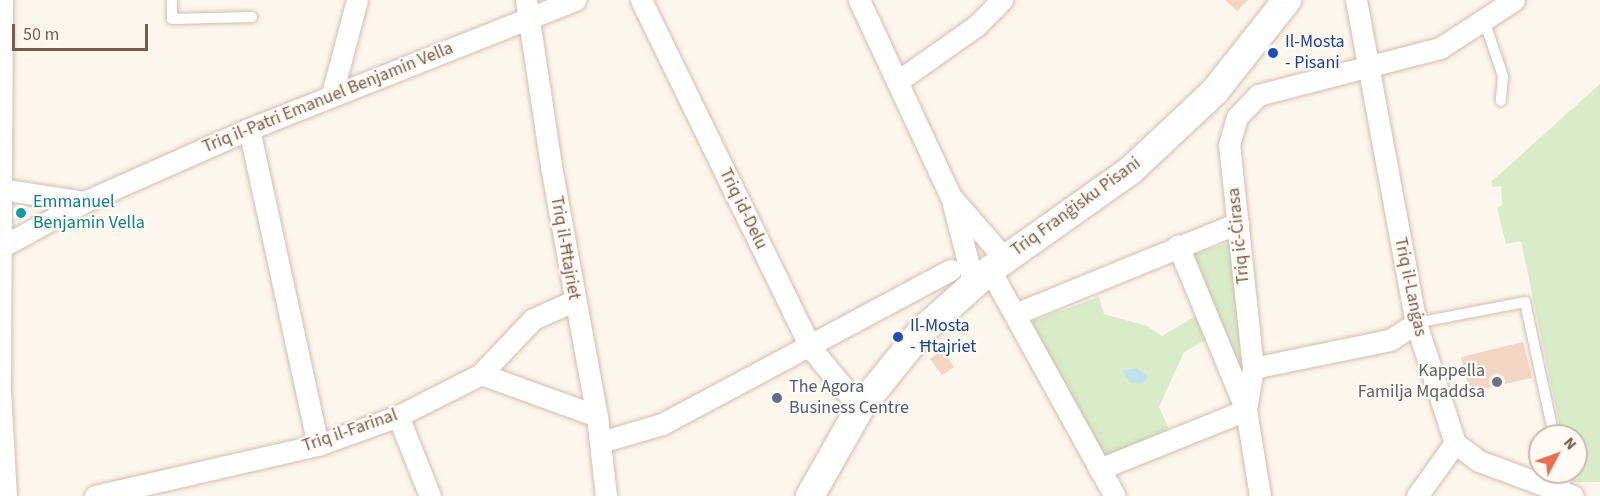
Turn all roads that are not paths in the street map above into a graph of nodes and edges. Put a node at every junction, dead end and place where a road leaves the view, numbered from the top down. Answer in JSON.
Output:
{"nodes":[{"id":1,"x":2,"y":0,"type":"edge"},
{"id":2,"x":172,"y":0,"type":"edge"},
{"id":3,"x":357,"y":0,"type":"edge"},
{"id":4,"x":575,"y":0,"type":"edge"},
{"id":5,"x":641,"y":0,"type":"edge"},
{"id":6,"x":859,"y":0,"type":"edge"},
{"id":7,"x":1002,"y":0,"type":"edge"},
{"id":8,"x":1287,"y":0,"type":"edge"},
{"id":9,"x":1356,"y":0,"type":"edge"},
{"id":10,"x":1514,"y":0,"type":"edge"},
{"id":11,"x":527,"y":9,"type":"edge"},
{"id":12,"x":252,"y":17,"type":"dead end"},
{"id":13,"x":1480,"y":22,"type":"junction"},
{"id":14,"x":1366,"y":68,"type":"junction"},
{"id":15,"x":898,"y":81,"type":"junction"},
{"id":16,"x":332,"y":94,"type":"junction"},
{"id":17,"x":1501,"y":101,"type":"dead end"},
{"id":18,"x":249,"y":129,"type":"junction"},
{"id":19,"x":1,"y":142,"type":"edge"},
{"id":20,"x":1,"y":189,"type":"edge"},
{"id":21,"x":951,"y":197,"type":"junction"},
{"id":22,"x":84,"y":202,"type":"junction"},
{"id":23,"x":1238,"y":223,"type":"junction"},
{"id":24,"x":1178,"y":246,"type":"junction"},
{"id":25,"x":1,"y":247,"type":"edge"},
{"id":26,"x":950,"y":270,"type":"dead end"},
{"id":27,"x":990,"y":271,"type":"junction"},
{"id":28,"x":574,"y":301,"type":"junction"},
{"id":29,"x":1015,"y":314,"type":"junction"},
{"id":30,"x":1416,"y":323,"type":"junction"},
{"id":31,"x":810,"y":347,"type":"junction"},
{"id":32,"x":1253,"y":368,"type":"junction"},
{"id":33,"x":481,"y":374,"type":"junction"},
{"id":34,"x":0,"y":390,"type":"edge"},
{"id":35,"x":861,"y":408,"type":"junction"},
{"id":36,"x":1246,"y":410,"type":"junction"},
{"id":37,"x":398,"y":416,"type":"junction"},
{"id":38,"x":597,"y":416,"type":"junction"},
{"id":39,"x":1551,"y":424,"type":"edge"},
{"id":40,"x":601,"y":441,"type":"junction"},
{"id":41,"x":1455,"y":443,"type":"junction"},
{"id":42,"x":318,"y":445,"type":"junction"},
{"id":43,"x":1099,"y":469,"type":"junction"},
{"id":44,"x":1528,"y":475,"type":"edge"},
{"id":45,"x":6,"y":496,"type":"edge"},
{"id":46,"x":94,"y":496,"type":"edge"},
{"id":47,"x":430,"y":496,"type":"edge"},
{"id":48,"x":606,"y":496,"type":"edge"},
{"id":49,"x":810,"y":496,"type":"edge"},
{"id":50,"x":1115,"y":496,"type":"edge"},
{"id":51,"x":1260,"y":496,"type":"edge"},
{"id":52,"x":1417,"y":496,"type":"edge"}],
"edges":[{"from":1,"to":19,"type":"street"},
{"from":2,"to":12,"type":"lane"},
{"from":3,"to":16,"type":"street"},
{"from":4,"to":11,"type":"street","name":"Triq il-Patri Emanuel Benjamin Vella"},
{"from":5,"to":31,"type":"street","name":"Triq id-Delu"},
{"from":6,"to":15,"type":"street"},
{"from":7,"to":15,"type":"street"},
{"from":8,"to":27,"type":"street","name":"Triq Franġisku Pisani"},
{"from":9,"to":14,"type":"street","name":"Triq il-Lanġas"},
{"from":10,"to":13,"type":"street","name":"Triq iċ-Ċirasa"},
{"from":11,"to":16,"type":"street","name":"Triq il-Patri Emanuel Benjamin Vella"},
{"from":11,"to":28,"type":"street","name":"Triq il-Ħtajriet"},
{"from":13,"to":14,"type":"street","name":"Triq iċ-Ċirasa"},
{"from":13,"to":17,"type":"lane"},
{"from":14,"to":23,"type":"street","name":"Triq iċ-Ċirasa"},
{"from":14,"to":30,"type":"street","name":"Triq il-Lanġas"},
{"from":15,"to":21,"type":"street"},
{"from":16,"to":18,"type":"street","name":"Triq il-Patri Emanuel Benjamin Vella"},
{"from":18,"to":22,"type":"street","name":"Triq il-Patri Emanuel Benjamin Vella"},
{"from":18,"to":42,"type":"street"},
{"from":19,"to":20,"type":"street"},
{"from":20,"to":22,"type":"street"},
{"from":20,"to":25,"type":"street"},
{"from":21,"to":27,"type":"street"},
{"from":21,"to":27,"type":"street"},
{"from":22,"to":25,"type":"street","name":"Triq il-Patri Emanuel Benjamin Vella"},
{"from":23,"to":24,"type":"street"},
{"from":23,"to":32,"type":"street","name":"Triq iċ-Ċirasa"},
{"from":24,"to":29,"type":"street"},
{"from":24,"to":36,"type":"street"},
{"from":25,"to":34,"type":"street"},
{"from":26,"to":31,"type":"street"},
{"from":27,"to":29,"type":"street"},
{"from":27,"to":35,"type":"street","name":"Triq Franġisku Pisani"},
{"from":28,"to":33,"type":"street","name":"Triq il-Farinal"},
{"from":28,"to":38,"type":"street","name":"Triq il-Ħtajriet"},
{"from":29,"to":43,"type":"street"},
{"from":30,"to":32,"type":"street"},
{"from":30,"to":39,"type":"lane"},
{"from":30,"to":41,"type":"street","name":"Triq il-Lanġas"},
{"from":31,"to":35,"type":"street","name":"Triq id-Delu"},
{"from":31,"to":40,"type":"street"},
{"from":32,"to":36,"type":"street","name":"Triq iċ-Ċirasa"},
{"from":33,"to":37,"type":"street","name":"Triq il-Farinal"},
{"from":33,"to":38,"type":"street"},
{"from":34,"to":45,"type":"street"},
{"from":35,"to":49,"type":"street","name":"Triq Franġisku Pisani"},
{"from":36,"to":43,"type":"street"},
{"from":36,"to":51,"type":"street","name":"Triq iċ-Ċirasa"},
{"from":37,"to":42,"type":"street","name":"Triq il-Farinal"},
{"from":37,"to":47,"type":"street"},
{"from":38,"to":40,"type":"street","name":"Triq il-Ħtajriet"},
{"from":40,"to":48,"type":"street","name":"Triq il-Ħtajriet"},
{"from":41,"to":44,"type":"street"},
{"from":41,"to":52,"type":"street"},
{"from":42,"to":46,"type":"street","name":"Triq il-Farinal"},
{"from":43,"to":50,"type":"street"}]}
